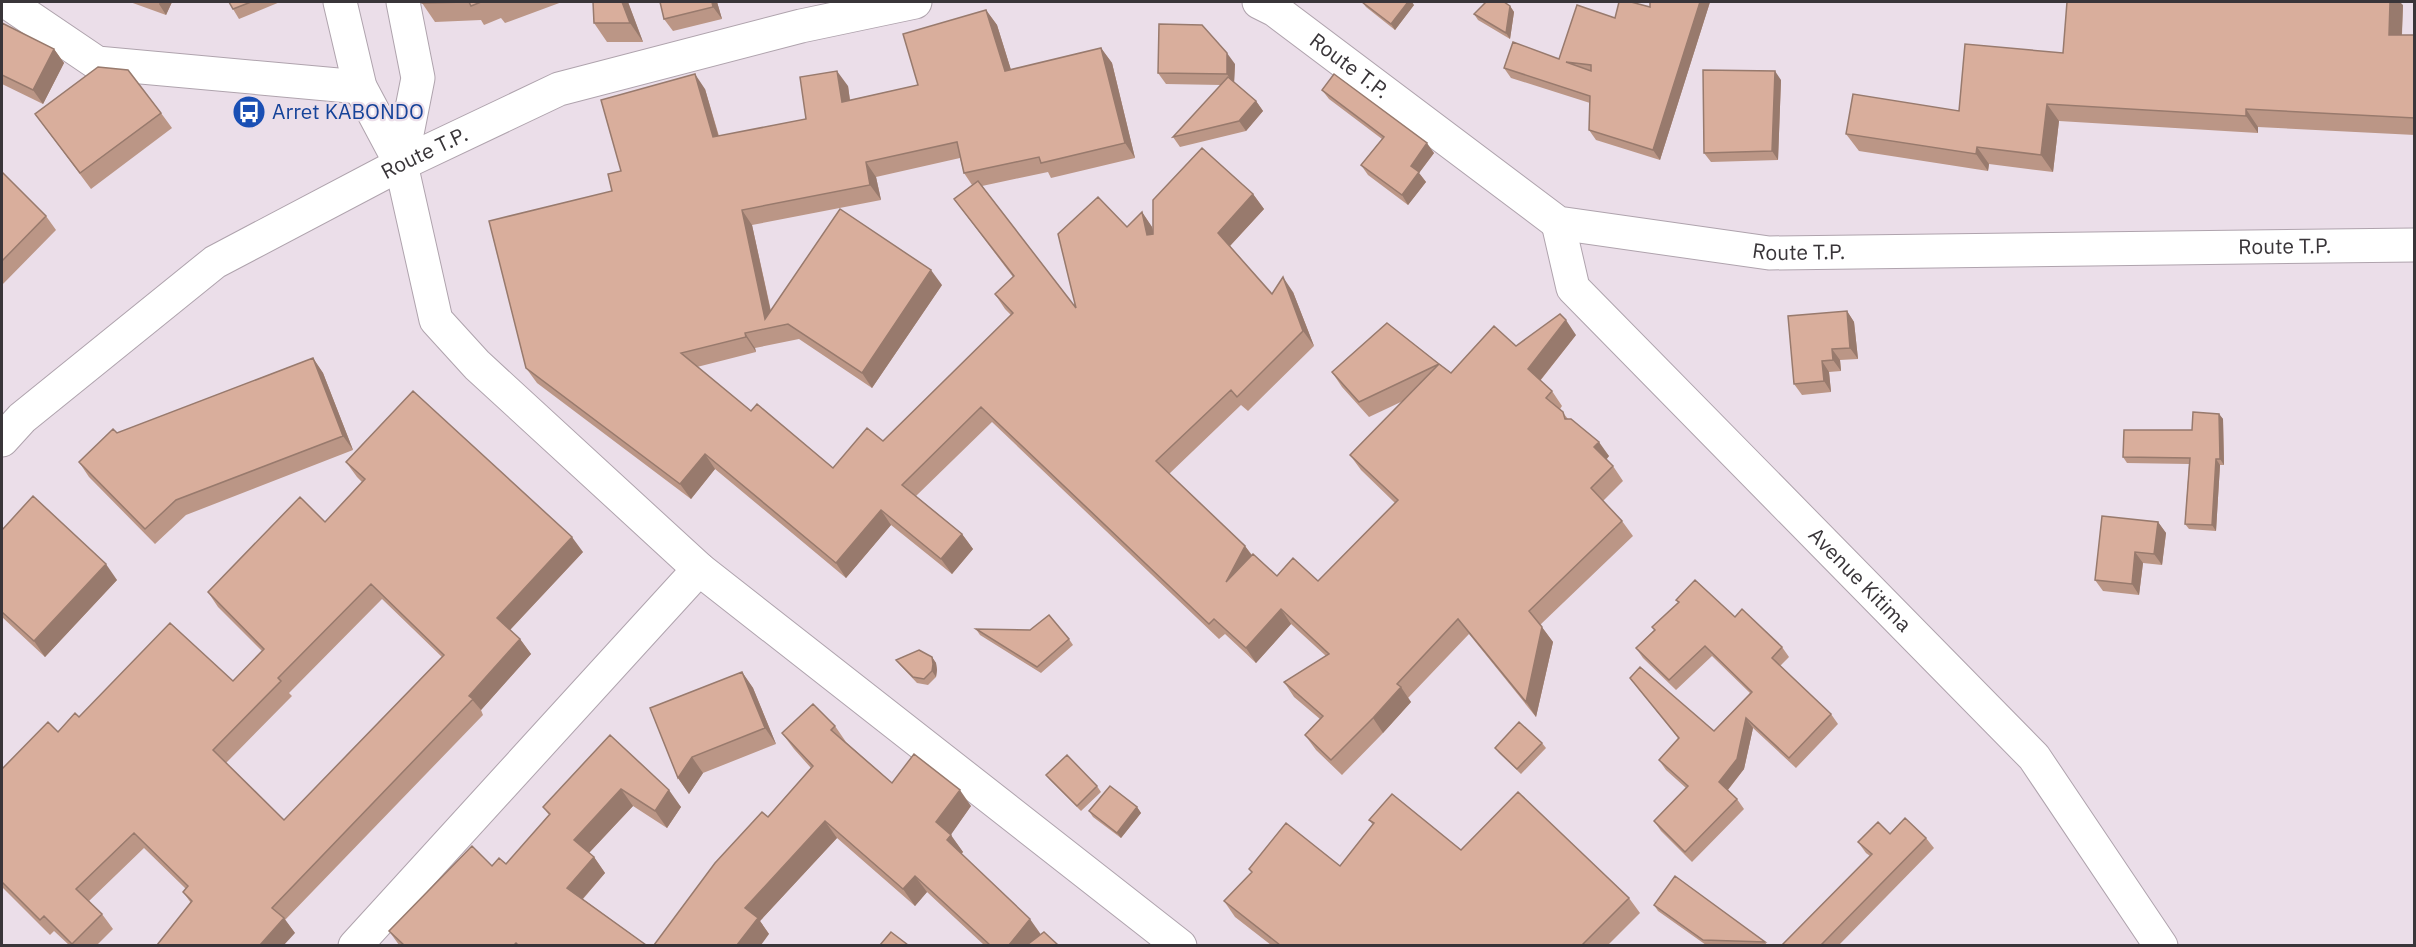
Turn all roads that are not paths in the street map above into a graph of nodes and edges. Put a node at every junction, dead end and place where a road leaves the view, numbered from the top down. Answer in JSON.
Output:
{"nodes":[{"id":1,"x":7,"y":2,"type":"edge"},
{"id":2,"x":340,"y":2,"type":"edge"},
{"id":3,"x":403,"y":2,"type":"edge"},
{"id":4,"x":915,"y":2,"type":"edge"},
{"id":5,"x":1259,"y":2,"type":"edge"},
{"id":6,"x":360,"y":87,"type":"junction"},
{"id":7,"x":401,"y":164,"type":"junction"},
{"id":8,"x":1558,"y":222,"type":"junction"},
{"id":9,"x":2415,"y":245,"type":"edge"},
{"id":10,"x":2,"y":440,"type":"edge"},
{"id":11,"x":699,"y":569,"type":"junction"},
{"id":12,"x":355,"y":945,"type":"edge"},
{"id":13,"x":1180,"y":945,"type":"edge"},
{"id":14,"x":2161,"y":945,"type":"edge"}],
"edges":[{"from":1,"to":6,"type":"street"},
{"from":2,"to":6,"type":"street"},
{"from":3,"to":7,"type":"street"},
{"from":4,"to":7,"type":"street","name":"Route T.P."},
{"from":5,"to":8,"type":"street","name":"Route T.P."},
{"from":6,"to":7,"type":"street"},
{"from":7,"to":10,"type":"street","name":"Route T.P."},
{"from":7,"to":11,"type":"street"},
{"from":8,"to":9,"type":"street","name":"Route T.P."},
{"from":8,"to":14,"type":"street","name":"Avenue Kitima"},
{"from":11,"to":12,"type":"street"},
{"from":11,"to":13,"type":"street"}]}
